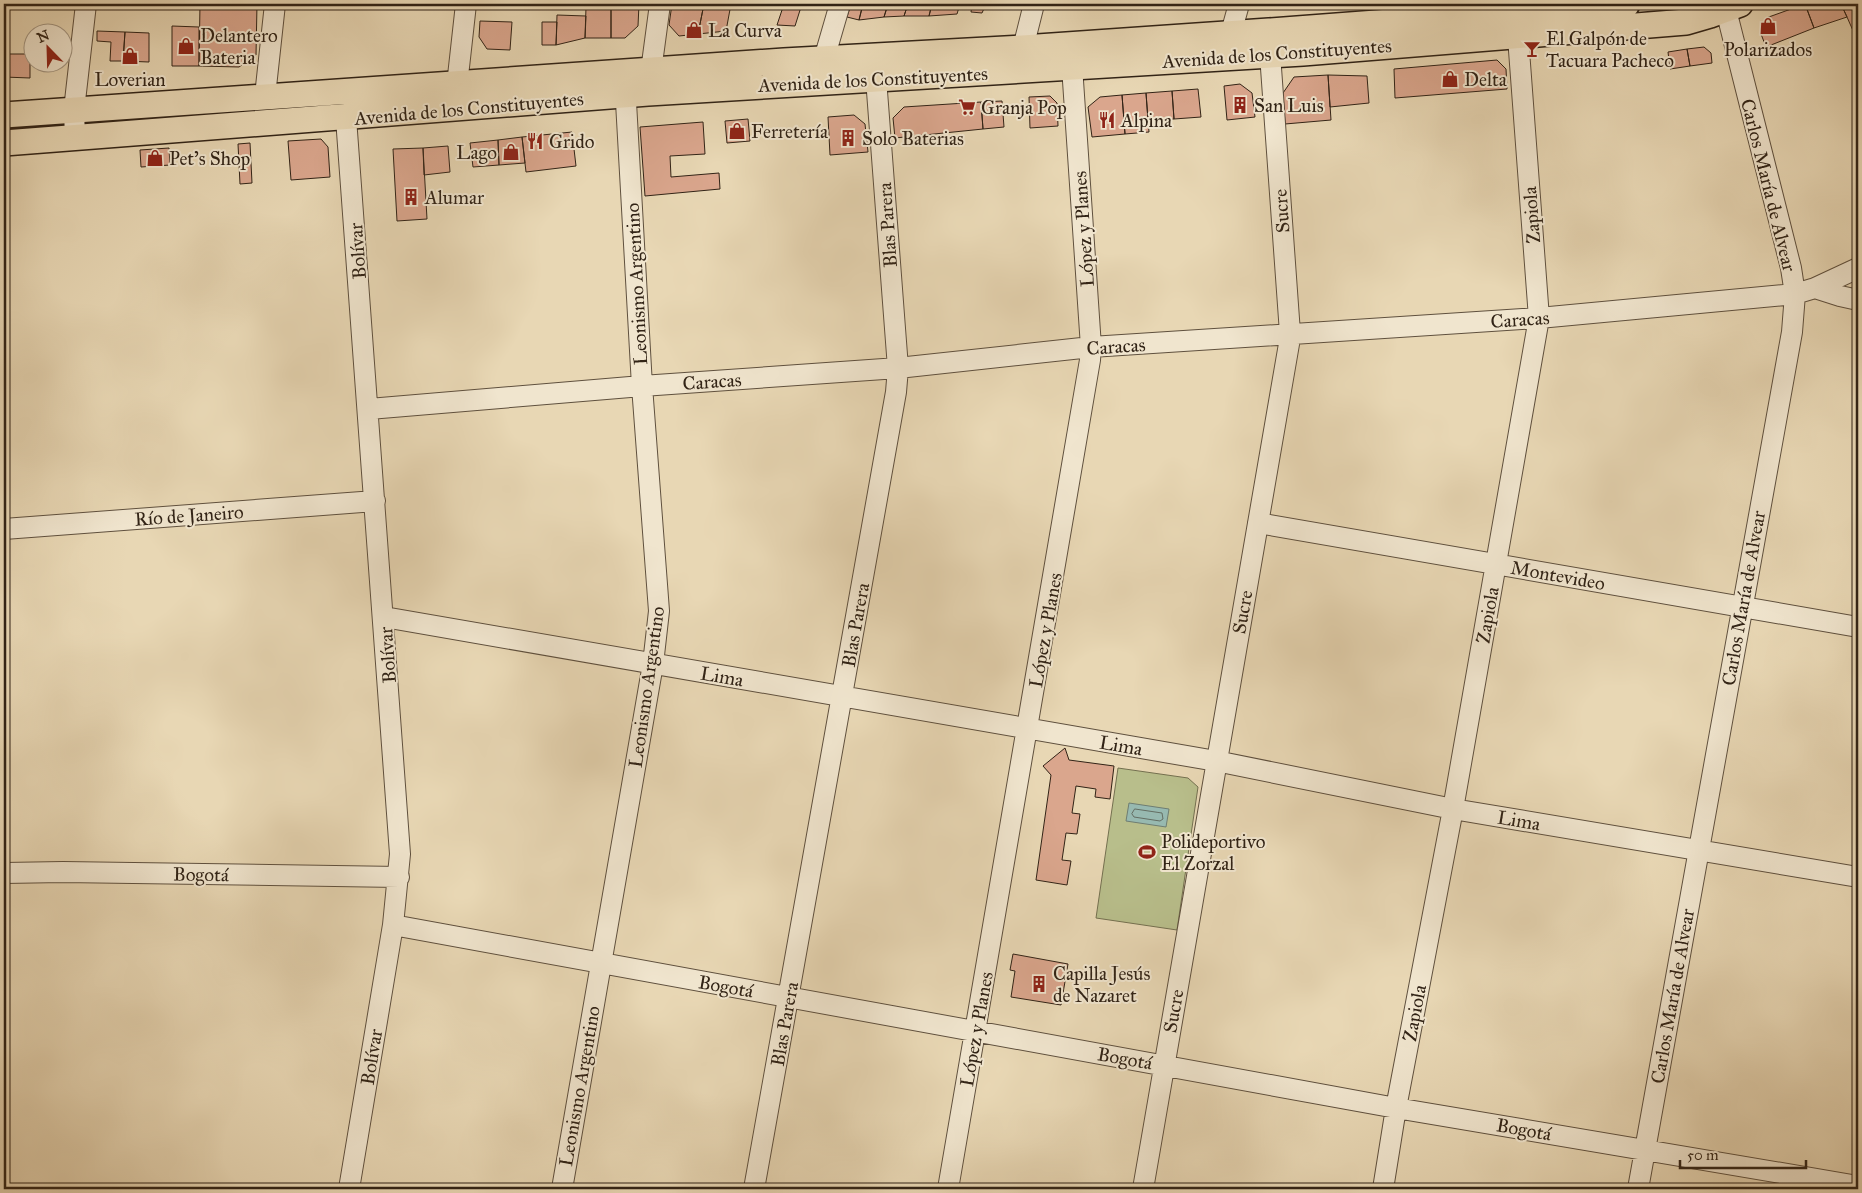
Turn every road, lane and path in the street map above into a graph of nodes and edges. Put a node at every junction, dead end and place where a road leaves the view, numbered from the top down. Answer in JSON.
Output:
{"nodes":[{"id":1,"x":86,"y":4,"type":"edge"},
{"id":2,"x":275,"y":4,"type":"edge"},
{"id":3,"x":466,"y":4,"type":"edge"},
{"id":4,"x":660,"y":4,"type":"edge"},
{"id":5,"x":840,"y":4,"type":"edge"},
{"id":6,"x":1034,"y":4,"type":"edge"},
{"id":7,"x":1239,"y":4,"type":"edge"},
{"id":8,"x":1627,"y":4,"type":"edge"},
{"id":9,"x":1733,"y":7,"type":"edge"},
{"id":10,"x":1444,"y":21,"type":"edge"},
{"id":11,"x":1518,"y":37,"type":"junction"},
{"id":12,"x":1269,"y":43,"type":"junction"},
{"id":13,"x":1231,"y":45,"type":"junction"},
{"id":14,"x":1023,"y":48,"type":"junction"},
{"id":15,"x":1072,"y":66,"type":"junction"},
{"id":16,"x":875,"y":68,"type":"junction"},
{"id":17,"x":651,"y":70,"type":"junction"},
{"id":18,"x":822,"y":71,"type":"junction"},
{"id":19,"x":457,"y":85,"type":"junction"},
{"id":20,"x":626,"y":95,"type":"junction"},
{"id":21,"x":265,"y":96,"type":"junction"},
{"id":22,"x":74,"y":110,"type":"junction"},
{"id":23,"x":4,"y":115,"type":"edge"},
{"id":24,"x":346,"y":118,"type":"junction"},
{"id":25,"x":75,"y":138,"type":"junction"},
{"id":26,"x":4,"y":143,"type":"edge"},
{"id":27,"x":1858,"y":268,"type":"edge"},
{"id":28,"x":1815,"y":288,"type":"junction"},
{"id":29,"x":1795,"y":294,"type":"junction"},
{"id":30,"x":1858,"y":300,"type":"edge"},
{"id":31,"x":1539,"y":318,"type":"junction"},
{"id":32,"x":1290,"y":333,"type":"junction"},
{"id":33,"x":1092,"y":347,"type":"junction"},
{"id":34,"x":898,"y":368,"type":"junction"},
{"id":35,"x":642,"y":386,"type":"junction"},
{"id":36,"x":368,"y":409,"type":"junction"},
{"id":37,"x":375,"y":501,"type":"junction"},
{"id":38,"x":1258,"y":523,"type":"junction"},
{"id":39,"x":4,"y":529,"type":"edge"},
{"id":40,"x":1496,"y":564,"type":"junction"},
{"id":41,"x":1741,"y":607,"type":"junction"},
{"id":42,"x":384,"y":617,"type":"junction"},
{"id":43,"x":1858,"y":627,"type":"edge"},
{"id":44,"x":653,"y":664,"type":"junction"},
{"id":45,"x":842,"y":697,"type":"junction"},
{"id":46,"x":1028,"y":729,"type":"junction"},
{"id":47,"x":1216,"y":761,"type":"junction"},
{"id":48,"x":1453,"y":808,"type":"junction"},
{"id":49,"x":1698,"y":850,"type":"junction"},
{"id":50,"x":4,"y":873,"type":"edge"},
{"id":51,"x":399,"y":877,"type":"junction"},
{"id":52,"x":1858,"y":877,"type":"edge"},
{"id":53,"x":393,"y":925,"type":"junction"},
{"id":54,"x":601,"y":963,"type":"junction"},
{"id":55,"x":789,"y":997,"type":"junction"},
{"id":56,"x":976,"y":1031,"type":"junction"},
{"id":57,"x":1164,"y":1065,"type":"junction"},
{"id":58,"x":1396,"y":1108,"type":"junction"},
{"id":59,"x":1645,"y":1150,"type":"junction"},
{"id":60,"x":1858,"y":1186,"type":"edge"},
{"id":61,"x":349,"y":1189,"type":"edge"},
{"id":62,"x":562,"y":1189,"type":"edge"},
{"id":63,"x":754,"y":1189,"type":"edge"},
{"id":64,"x":948,"y":1189,"type":"edge"},
{"id":65,"x":1143,"y":1189,"type":"edge"},
{"id":66,"x":1383,"y":1189,"type":"edge"},
{"id":67,"x":1638,"y":1189,"type":"edge"}],
"edges":[{"from":1,"to":22,"type":"street"},
{"from":2,"to":21,"type":"street"},
{"from":3,"to":19,"type":"street"},
{"from":4,"to":17,"type":"street"},
{"from":5,"to":18,"type":"street"},
{"from":6,"to":14,"type":"street"},
{"from":7,"to":13,"type":"street"},
{"from":8,"to":10,"type":"main road","name":"Avenida de los Constituyentes"},
{"from":9,"to":11,"type":"main road","name":"Avenida de los Constituyentes"},
{"from":9,"to":29,"type":"street","name":"Carlos María de Alvear"},
{"from":10,"to":11,"type":"main road","name":"Avenida de los Constituyentes"},
{"from":10,"to":12,"type":"main road","name":"Avenida de los Constituyentes"},
{"from":11,"to":31,"type":"street","name":"Zapiola"},
{"from":12,"to":13,"type":"main road","name":"Avenida de los Constituyentes"},
{"from":12,"to":32,"type":"street","name":"Sucre"},
{"from":13,"to":14,"type":"main road","name":"Avenida de los Constituyentes"},
{"from":13,"to":15,"type":"main road","name":"Avenida de los Constituyentes"},
{"from":14,"to":16,"type":"main road","name":"Avenida de los Constituyentes"},
{"from":15,"to":16,"type":"main road","name":"Avenida de los Constituyentes"},
{"from":15,"to":33,"type":"street","name":"López y Planes"},
{"from":16,"to":18,"type":"main road","name":"Avenida de los Constituyentes"},
{"from":16,"to":34,"type":"street","name":"Blas Parera"},
{"from":17,"to":18,"type":"main road","name":"Avenida de los Constituyentes"},
{"from":17,"to":19,"type":"main road","name":"Avenida de los Constituyentes"},
{"from":17,"to":20,"type":"street"},
{"from":18,"to":20,"type":"main road","name":"Avenida de los Constituyentes"},
{"from":19,"to":21,"type":"main road","name":"Avenida de los Constituyentes"},
{"from":20,"to":24,"type":"main road","name":"Avenida de los Constituyentes"},
{"from":20,"to":35,"type":"street","name":"Leonismo Argentino"},
{"from":21,"to":22,"type":"main road","name":"Avenida de los Constituyentes"},
{"from":22,"to":23,"type":"main road","name":"Avenida de los Constituyentes"},
{"from":22,"to":25,"type":"street"},
{"from":24,"to":25,"type":"main road","name":"Avenida de los Constituyentes"},
{"from":24,"to":36,"type":"street","name":"Bolívar"},
{"from":25,"to":26,"type":"main road","name":"Avenida de los Constituyentes"},
{"from":27,"to":28,"type":"street","name":"Caracas"},
{"from":28,"to":29,"type":"street","name":"Caracas"},
{"from":28,"to":30,"type":"street"},
{"from":29,"to":31,"type":"street","name":"Caracas"},
{"from":29,"to":41,"type":"street","name":"Carlos María de Alvear"},
{"from":31,"to":32,"type":"street","name":"Caracas"},
{"from":31,"to":40,"type":"street","name":"Zapiola"},
{"from":32,"to":33,"type":"street","name":"Caracas"},
{"from":32,"to":38,"type":"street","name":"Sucre"},
{"from":33,"to":34,"type":"street","name":"Caracas"},
{"from":33,"to":46,"type":"street","name":"López y Planes"},
{"from":34,"to":35,"type":"street","name":"Caracas"},
{"from":34,"to":45,"type":"street","name":"Blas Parera"},
{"from":35,"to":36,"type":"street","name":"Caracas"},
{"from":35,"to":44,"type":"street","name":"Leonismo Argentino"},
{"from":36,"to":37,"type":"street","name":"Bolívar"},
{"from":37,"to":39,"type":"street","name":"Río de Janeiro"},
{"from":37,"to":42,"type":"street","name":"Bolívar"},
{"from":38,"to":40,"type":"street","name":"Montevideo"},
{"from":38,"to":47,"type":"street","name":"Sucre"},
{"from":40,"to":41,"type":"street","name":"Montevideo"},
{"from":40,"to":48,"type":"street","name":"Zapiola"},
{"from":41,"to":43,"type":"street","name":"Montevideo"},
{"from":41,"to":49,"type":"street","name":"Carlos María de Alvear"},
{"from":42,"to":44,"type":"street","name":"Lima"},
{"from":42,"to":51,"type":"street","name":"Bolívar"},
{"from":44,"to":45,"type":"street","name":"Lima"},
{"from":44,"to":54,"type":"street","name":"Leonismo Argentino"},
{"from":45,"to":46,"type":"street","name":"Lima"},
{"from":45,"to":55,"type":"street","name":"Blas Parera"},
{"from":46,"to":47,"type":"street","name":"Lima"},
{"from":46,"to":56,"type":"street","name":"López y Planes"},
{"from":47,"to":48,"type":"street","name":"Lima"},
{"from":47,"to":57,"type":"street","name":"Sucre"},
{"from":48,"to":49,"type":"street","name":"Lima"},
{"from":48,"to":58,"type":"street","name":"Zapiola"},
{"from":49,"to":52,"type":"street","name":"Lima"},
{"from":49,"to":59,"type":"street","name":"Carlos María de Alvear"},
{"from":50,"to":51,"type":"street","name":"Bogotá"},
{"from":51,"to":53,"type":"street","name":"Bolívar"},
{"from":53,"to":54,"type":"street","name":"Bogotá"},
{"from":53,"to":61,"type":"street","name":"Bolívar"},
{"from":54,"to":55,"type":"street","name":"Bogotá"},
{"from":54,"to":62,"type":"street","name":"Leonismo Argentino"},
{"from":55,"to":56,"type":"street","name":"Bogotá"},
{"from":55,"to":63,"type":"street","name":"Blas Parera"},
{"from":56,"to":57,"type":"street","name":"Bogotá"},
{"from":56,"to":64,"type":"street","name":"López y Planes"},
{"from":57,"to":58,"type":"street","name":"Bogotá"},
{"from":57,"to":65,"type":"street","name":"Sucre"},
{"from":58,"to":59,"type":"street","name":"Bogotá"},
{"from":58,"to":66,"type":"street","name":"Zapiola"},
{"from":59,"to":60,"type":"street","name":"Bogotá"},
{"from":59,"to":67,"type":"street","name":"Carlos María de Alvear"}]}
